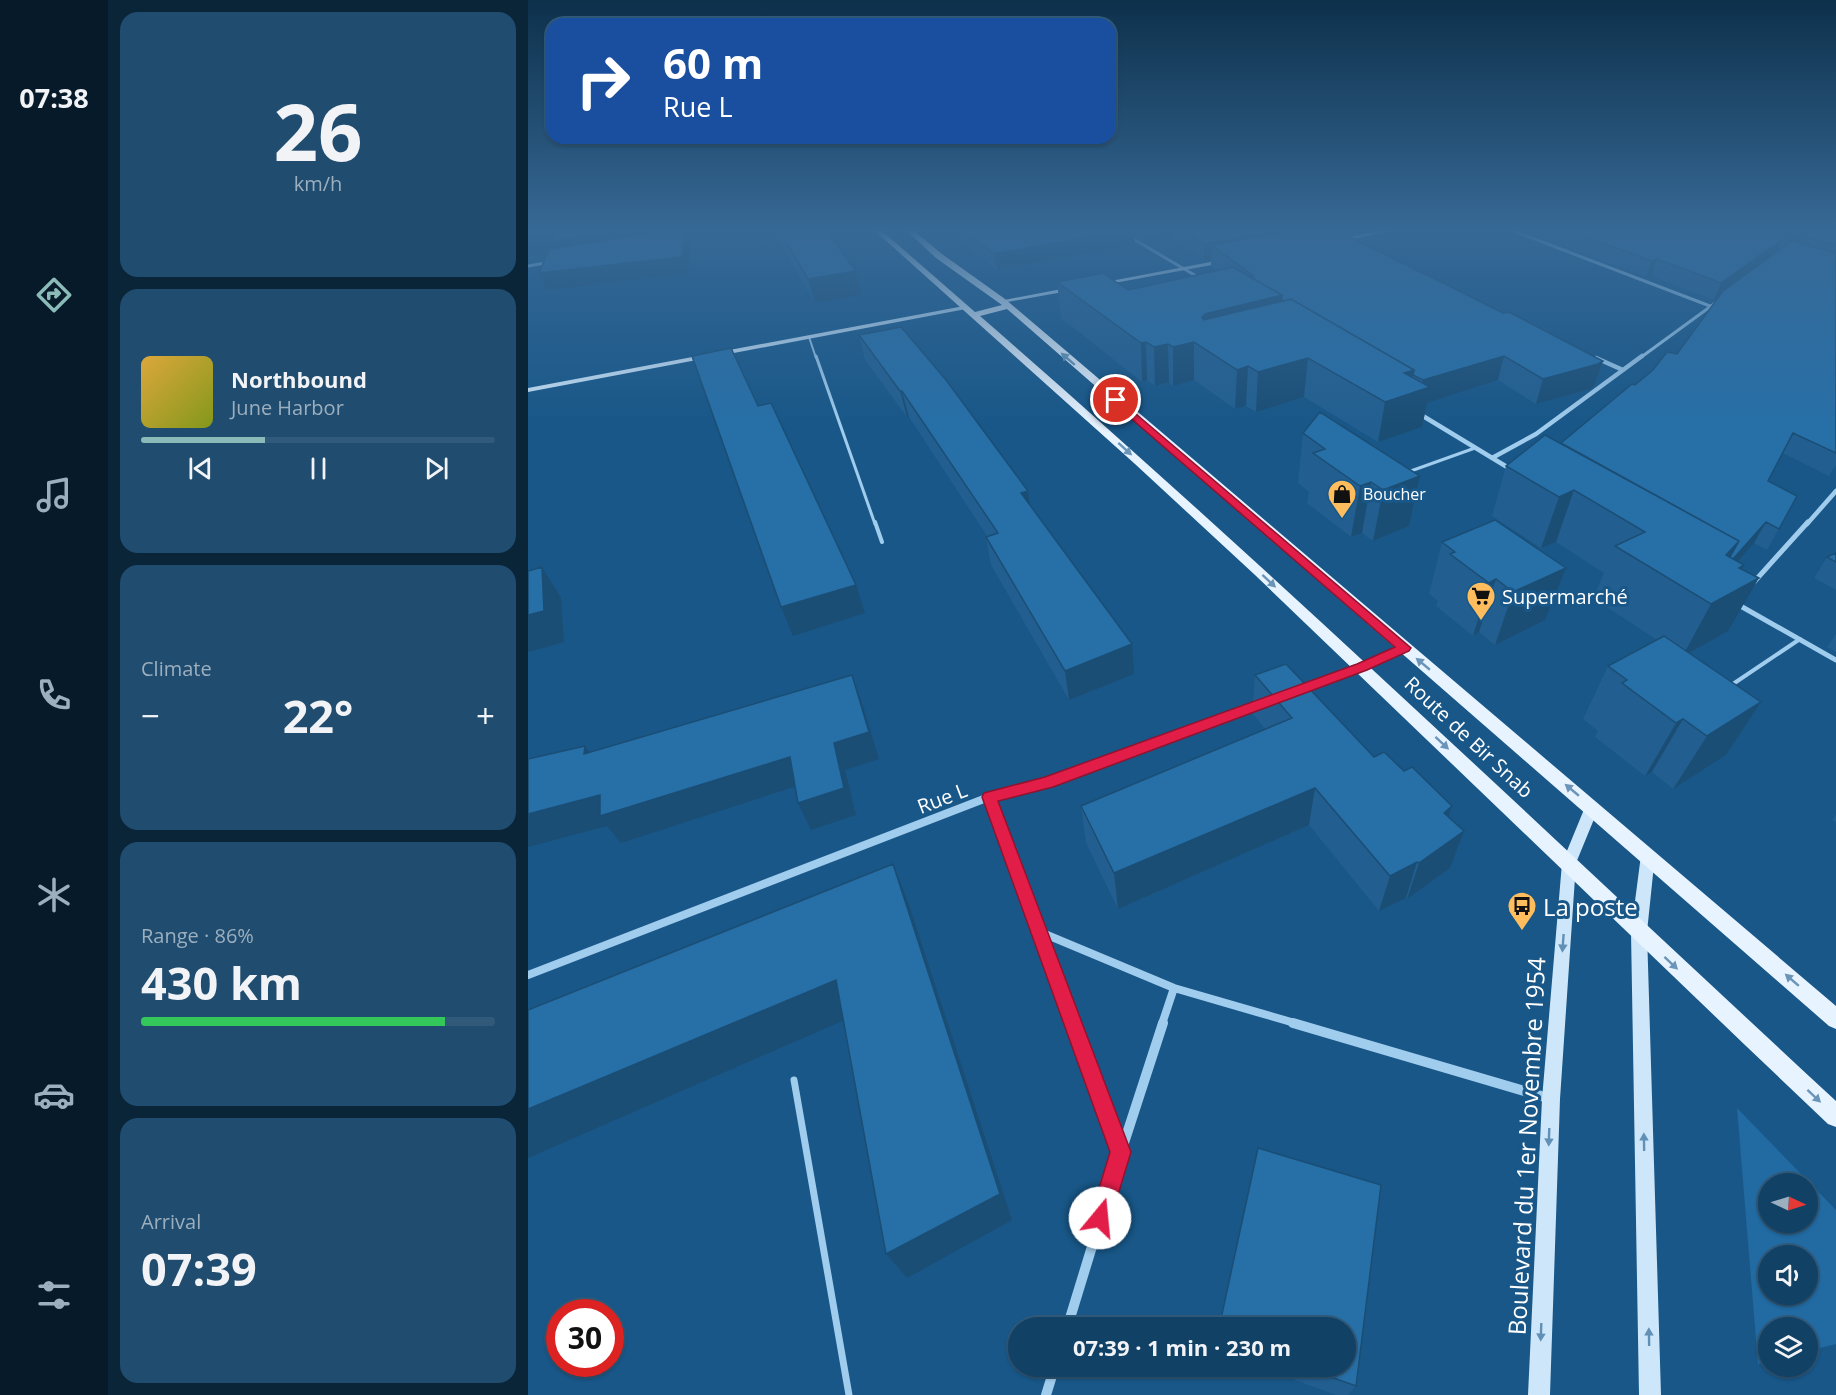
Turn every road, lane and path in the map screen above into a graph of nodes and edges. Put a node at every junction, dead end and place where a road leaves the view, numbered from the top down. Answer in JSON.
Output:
{"nodes":[{"id":1,"x":957,"y":295,"type":"edge"},
{"id":2,"x":985,"y":295,"type":"edge"},
{"id":3,"x":994,"y":295,"type":"edge"},
{"id":4,"x":1045,"y":295,"type":"edge"},
{"id":5,"x":1681,"y":295,"type":"edge"},
{"id":6,"x":1724,"y":296,"type":"edge"},
{"id":7,"x":966,"y":302,"type":"junction"},
{"id":8,"x":1005,"y":304,"type":"junction"},
{"id":9,"x":1710,"y":306,"type":"junction"},
{"id":10,"x":809,"y":337,"type":"junction"},
{"id":11,"x":1591,"y":356,"type":"edge"},
{"id":12,"x":1623,"y":370,"type":"junction"},
{"id":13,"x":528,"y":390,"type":"edge"},
{"id":14,"x":1417,"y":412,"type":"edge"},
{"id":15,"x":1475,"y":448,"type":"junction"},
{"id":16,"x":1492,"y":458,"type":"junction"},
{"id":17,"x":1406,"y":473,"type":"edge"},
{"id":18,"x":1522,"y":476,"type":"edge"},
{"id":19,"x":1836,"y":491,"type":"edge"},
{"id":20,"x":882,"y":542,"type":"dead end"},
{"id":21,"x":1750,"y":586,"type":"edge"},
{"id":22,"x":1743,"y":594,"type":"edge"},
{"id":23,"x":1800,"y":639,"type":"junction"},
{"id":24,"x":1404,"y":648,"type":"junction"},
{"id":25,"x":1836,"y":660,"type":"edge"},
{"id":26,"x":1362,"y":667,"type":"junction"},
{"id":27,"x":1728,"y":687,"type":"edge"},
{"id":28,"x":1294,"y":692,"type":"edge"},
{"id":29,"x":1261,"y":704,"type":"dead end"},
{"id":30,"x":989,"y":797,"type":"junction"},
{"id":31,"x":1592,"y":807,"type":"junction"},
{"id":32,"x":1648,"y":855,"type":"junction"},
{"id":33,"x":1569,"y":863,"type":"junction"},
{"id":34,"x":1040,"y":932,"type":"junction"},
{"id":35,"x":1639,"y":932,"type":"junction"},
{"id":36,"x":528,"y":975,"type":"edge"},
{"id":37,"x":1174,"y":988,"type":"junction"},
{"id":38,"x":1836,"y":1019,"type":"edge"},
{"id":39,"x":794,"y":1080,"type":"dead end"},
{"id":40,"x":1551,"y":1099,"type":"junction"},
{"id":41,"x":1836,"y":1116,"type":"edge"},
{"id":42,"x":1121,"y":1152,"type":"junction"},
{"id":43,"x":1070,"y":1317,"type":"edge"},
{"id":44,"x":1052,"y":1377,"type":"edge"},
{"id":45,"x":849,"y":1395,"type":"edge"},
{"id":46,"x":1046,"y":1395,"type":"edge"},
{"id":47,"x":1539,"y":1395,"type":"edge"},
{"id":48,"x":1650,"y":1395,"type":"edge"}],
"edges":[{"from":1,"to":7,"type":"main road","name":"Route de Bir Snab"},
{"from":2,"to":7,"type":"main road"},
{"from":3,"to":8,"type":"main road","name":"Route de Bir Snab"},
{"from":4,"to":8,"type":"main road"},
{"from":5,"to":9,"type":"street"},
{"from":6,"to":9,"type":"street"},
{"from":7,"to":8,"type":"main road"},
{"from":7,"to":10,"type":"main road"},
{"from":7,"to":26,"type":"main road","name":"Route de Bir Snab","one_way":true},
{"from":24,"to":8,"type":"main road","name":"Route de Bir Snab","one_way":true},
{"from":9,"to":12,"type":"street"},
{"from":10,"to":13,"type":"main road"},
{"from":10,"to":20,"type":"lane"},
{"from":11,"to":12,"type":"street"},
{"from":12,"to":16,"type":"street"},
{"from":14,"to":15,"type":"street"},
{"from":15,"to":16,"type":"street"},
{"from":15,"to":17,"type":"lane"},
{"from":16,"to":18,"type":"street"},
{"from":19,"to":21,"type":"street"},
{"from":22,"to":23,"type":"street"},
{"from":23,"to":25,"type":"street"},
{"from":23,"to":27,"type":"lane"},
{"from":24,"to":26,"type":"street"},
{"from":31,"to":24,"type":"main road","name":"Route de Bir Snab","one_way":true},
{"from":26,"to":28,"type":"street"},
{"from":26,"to":33,"type":"main road","name":"Route de Bir Snab","one_way":true},
{"from":29,"to":30,"type":"street","name":"Rue L"},
{"from":30,"to":34,"type":"street"},
{"from":30,"to":36,"type":"street","name":"Rue L"},
{"from":31,"to":32,"type":"main road","name":"Route de Bir Snab"},
{"from":31,"to":33,"type":"main road","name":"Boulevard du 1er Novembre 1954"},
{"from":32,"to":35,"type":"main road"},
{"from":38,"to":32,"type":"main road","name":"Route de Bir Snab","one_way":true},
{"from":33,"to":35,"type":"main road","name":"Route de Bir Snab"},
{"from":33,"to":40,"type":"main road","name":"Boulevard du 1er Novembre 1954","one_way":true},
{"from":34,"to":37,"type":"street"},
{"from":34,"to":42,"type":"street"},
{"from":35,"to":41,"type":"main road","name":"Route de Bir Snab","one_way":true},
{"from":48,"to":35,"type":"main road","one_way":true},
{"from":37,"to":40,"type":"street"},
{"from":37,"to":42,"type":"street"},
{"from":39,"to":45,"type":"lane"},
{"from":40,"to":47,"type":"main road","name":"Boulevard du 1er Novembre 1954","one_way":true},
{"from":42,"to":43,"type":"street"},
{"from":44,"to":46,"type":"street"}]}
